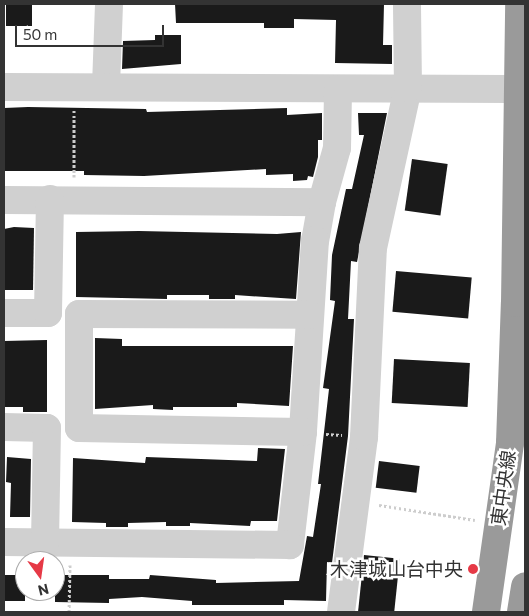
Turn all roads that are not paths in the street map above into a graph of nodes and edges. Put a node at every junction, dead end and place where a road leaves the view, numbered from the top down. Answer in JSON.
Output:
{"nodes":[{"id":1,"x":109,"y":4,"type":"edge"},
{"id":2,"x":407,"y":4,"type":"edge"},
{"id":3,"x":519,"y":4,"type":"edge"},
{"id":4,"x":106,"y":86,"type":"junction"},
{"id":5,"x":4,"y":87,"type":"edge"},
{"id":6,"x":408,"y":88,"type":"junction"},
{"id":7,"x":338,"y":89,"type":"junction"},
{"id":8,"x":518,"y":89,"type":"junction"},
{"id":9,"x":4,"y":200,"type":"edge"},
{"id":10,"x":62,"y":200,"type":"junction"},
{"id":11,"x":322,"y":202,"type":"junction"},
{"id":12,"x":4,"y":313,"type":"edge"},
{"id":13,"x":310,"y":315,"type":"junction"},
{"id":14,"x":4,"y":427,"type":"edge"},
{"id":15,"x":303,"y":432,"type":"junction"},
{"id":16,"x":4,"y":542,"type":"edge"},
{"id":17,"x":58,"y":543,"type":"junction"},
{"id":18,"x":525,"y":586,"type":"edge"},
{"id":19,"x":341,"y":612,"type":"edge"},
{"id":20,"x":486,"y":612,"type":"edge"},
{"id":21,"x":521,"y":612,"type":"edge"}],
"edges":[{"from":1,"to":4,"type":"street"},
{"from":2,"to":6,"type":"street"},
{"from":3,"to":8,"type":"highway","name":"東中央線"},
{"from":4,"to":5,"type":"street"},
{"from":4,"to":7,"type":"street"},
{"from":6,"to":7,"type":"street"},
{"from":6,"to":8,"type":"street"},
{"from":6,"to":19,"type":"street"},
{"from":7,"to":11,"type":"street"},
{"from":8,"to":20,"type":"highway","name":"東中央線"},
{"from":9,"to":10,"type":"street"},
{"from":10,"to":11,"type":"street"},
{"from":10,"to":12,"type":"street"},
{"from":11,"to":13,"type":"street"},
{"from":13,"to":15,"type":"street"},
{"from":13,"to":15,"type":"street"},
{"from":14,"to":17,"type":"street"},
{"from":15,"to":17,"type":"street"},
{"from":16,"to":17,"type":"street"},
{"from":18,"to":21,"type":"highway"}]}
